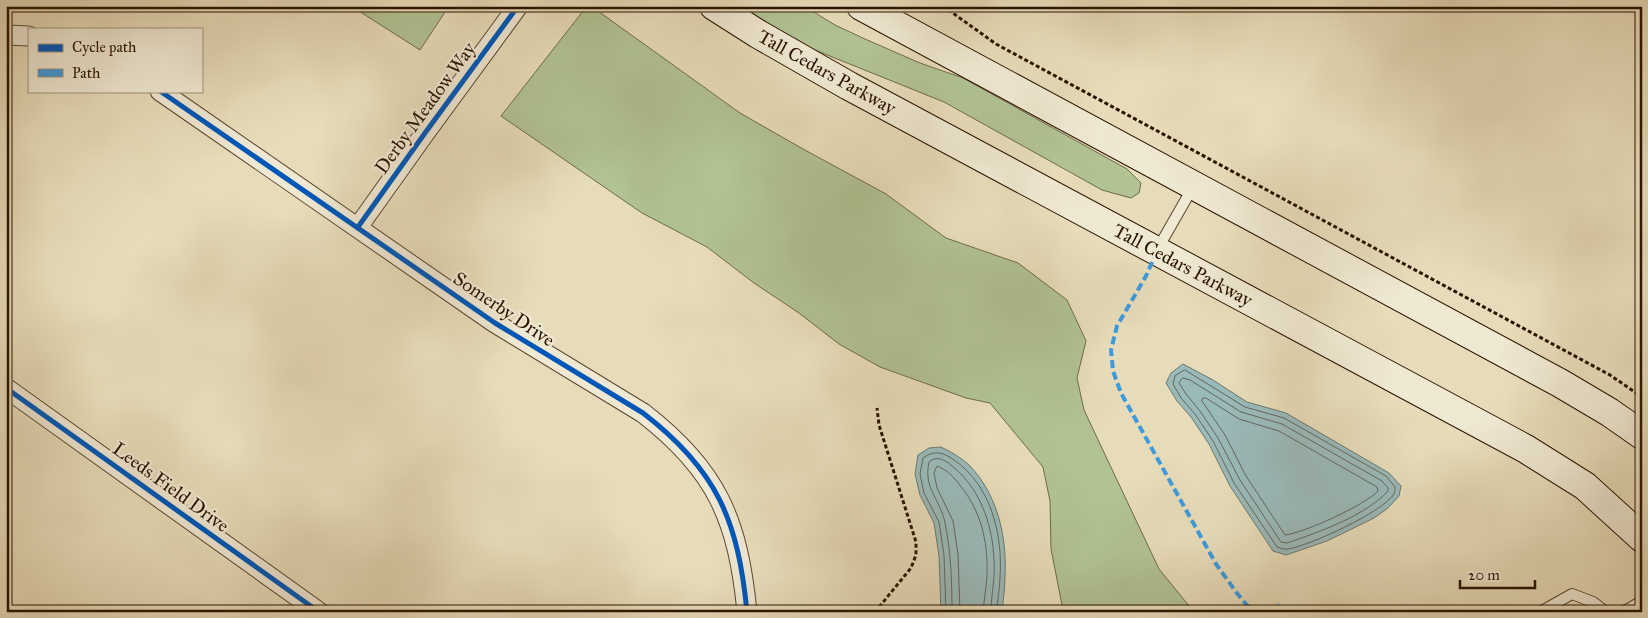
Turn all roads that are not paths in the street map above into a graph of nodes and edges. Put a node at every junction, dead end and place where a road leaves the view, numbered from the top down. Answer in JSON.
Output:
{"nodes":[{"id":1,"x":518,"y":6,"type":"edge"},
{"id":2,"x":714,"y":6,"type":"edge"},
{"id":3,"x":861,"y":6,"type":"edge"},
{"id":4,"x":6,"y":35,"type":"edge"},
{"id":5,"x":28,"y":36,"type":"edge"},
{"id":6,"x":161,"y":92,"type":"edge"},
{"id":7,"x":1193,"y":186,"type":"junction"},
{"id":8,"x":358,"y":227,"type":"junction"},
{"id":9,"x":1157,"y":251,"type":"junction"},
{"id":10,"x":6,"y":388,"type":"edge"},
{"id":11,"x":1642,"y":435,"type":"edge"},
{"id":12,"x":1642,"y":538,"type":"edge"},
{"id":13,"x":1642,"y":600,"type":"edge"},
{"id":14,"x":319,"y":612,"type":"edge"},
{"id":15,"x":747,"y":612,"type":"edge"},
{"id":16,"x":1540,"y":612,"type":"edge"},
{"id":17,"x":1606,"y":612,"type":"edge"},
{"id":18,"x":1623,"y":612,"type":"edge"}],
"edges":[{"from":1,"to":8,"type":"street","name":"Derby Meadow Way"},
{"from":2,"to":9,"type":"main road","name":"Tall Cedars Parkway"},
{"from":3,"to":7,"type":"main road"},
{"from":4,"to":5,"type":"street"},
{"from":6,"to":8,"type":"street","name":"Somerby Drive"},
{"from":7,"to":9,"type":"lane"},
{"from":7,"to":11,"type":"main road"},
{"from":8,"to":15,"type":"street","name":"Somerby Drive"},
{"from":9,"to":12,"type":"main road","name":"Tall Cedars Parkway"},
{"from":10,"to":14,"type":"street","name":"Leeds Field Drive"},
{"from":13,"to":18,"type":"lane"},
{"from":16,"to":17,"type":"lane"}]}
